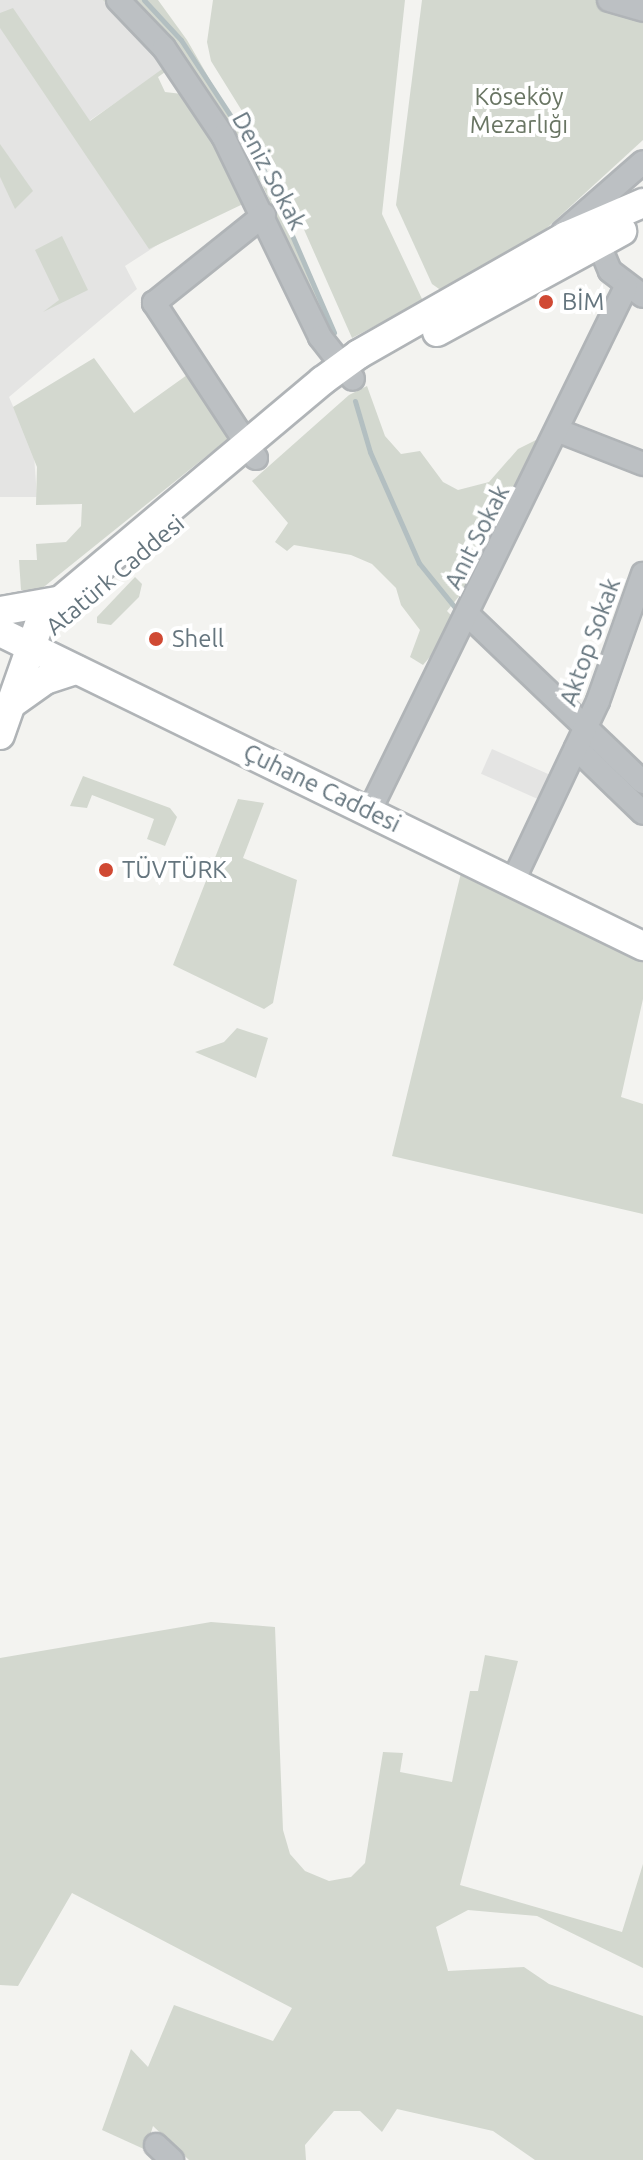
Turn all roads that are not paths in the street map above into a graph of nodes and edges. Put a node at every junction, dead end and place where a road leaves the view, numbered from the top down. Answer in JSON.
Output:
{"nodes":[{"id":1,"x":118,"y":0,"type":"edge"},
{"id":2,"x":609,"y":0,"type":"edge"},
{"id":3,"x":643,"y":10,"type":"edge"},
{"id":4,"x":643,"y":162,"type":"edge"},
{"id":5,"x":639,"y":214,"type":"edge"},
{"id":6,"x":264,"y":215,"type":"junction"},
{"id":7,"x":594,"y":234,"type":"junction"},
{"id":8,"x":544,"y":249,"type":"junction"},
{"id":9,"x":635,"y":291,"type":"edge"},
{"id":10,"x":347,"y":372,"type":"junction"},
{"id":11,"x":559,"y":431,"type":"junction"},
{"id":12,"x":252,"y":450,"type":"junction"},
{"id":13,"x":643,"y":464,"type":"edge"},
{"id":14,"x":643,"y":574,"type":"edge"},
{"id":15,"x":57,"y":601,"type":"junction"},
{"id":16,"x":0,"y":611,"type":"edge"},
{"id":17,"x":467,"y":614,"type":"junction"},
{"id":18,"x":0,"y":632,"type":"edge"},
{"id":19,"x":29,"y":647,"type":"junction"},
{"id":20,"x":76,"y":670,"type":"junction"},
{"id":21,"x":3,"y":711,"type":"edge"},
{"id":22,"x":581,"y":738,"type":"junction"},
{"id":23,"x":643,"y":782,"type":"edge"},
{"id":24,"x":370,"y":810,"type":"junction"},
{"id":25,"x":643,"y":813,"type":"edge"},
{"id":26,"x":513,"y":881,"type":"junction"},
{"id":27,"x":643,"y":946,"type":"edge"}],
"edges":[{"from":1,"to":6,"type":"street","name":"Deniz Sokak"},
{"from":2,"to":3,"type":"street"},
{"from":4,"to":5,"type":"street"},
{"from":4,"to":8,"type":"street"},
{"from":5,"to":7,"type":"main road","name":"Atatürk Caddesi"},
{"from":6,"to":10,"type":"street","name":"Deniz Sokak"},
{"from":6,"to":12,"type":"street"},
{"from":7,"to":8,"type":"main road","name":"Atatürk Caddesi"},
{"from":7,"to":9,"type":"street"},
{"from":7,"to":10,"type":"main road","name":"Atatürk Caddesi"},
{"from":8,"to":10,"type":"main road","name":"Atatürk Caddesi"},
{"from":9,"to":11,"type":"street","name":"Anıt Sokak"},
{"from":10,"to":12,"type":"main road","name":"Atatürk Caddesi"},
{"from":11,"to":13,"type":"street"},
{"from":11,"to":17,"type":"street","name":"Anıt Sokak"},
{"from":12,"to":15,"type":"main road","name":"Atatürk Caddesi"},
{"from":12,"to":19,"type":"main road","name":"Atatürk Caddesi"},
{"from":14,"to":22,"type":"street","name":"Aktop Sokak"},
{"from":15,"to":16,"type":"main road"},
{"from":15,"to":19,"type":"main road","name":"Atatürk Caddesi"},
{"from":17,"to":22,"type":"street"},
{"from":17,"to":24,"type":"street","name":"Anıt Sokak"},
{"from":18,"to":19,"type":"main road","name":"Çuhane Caddesi"},
{"from":19,"to":20,"type":"main road","name":"Çuhane Caddesi"},
{"from":19,"to":21,"type":"main road"},
{"from":20,"to":21,"type":"main road"},
{"from":20,"to":24,"type":"main road","name":"Çuhane Caddesi"},
{"from":22,"to":23,"type":"street"},
{"from":22,"to":25,"type":"street"},
{"from":22,"to":26,"type":"street","name":"Aktop Sokak"},
{"from":24,"to":26,"type":"main road","name":"Çuhane Caddesi"},
{"from":26,"to":27,"type":"main road","name":"Çuhane Caddesi"}]}
